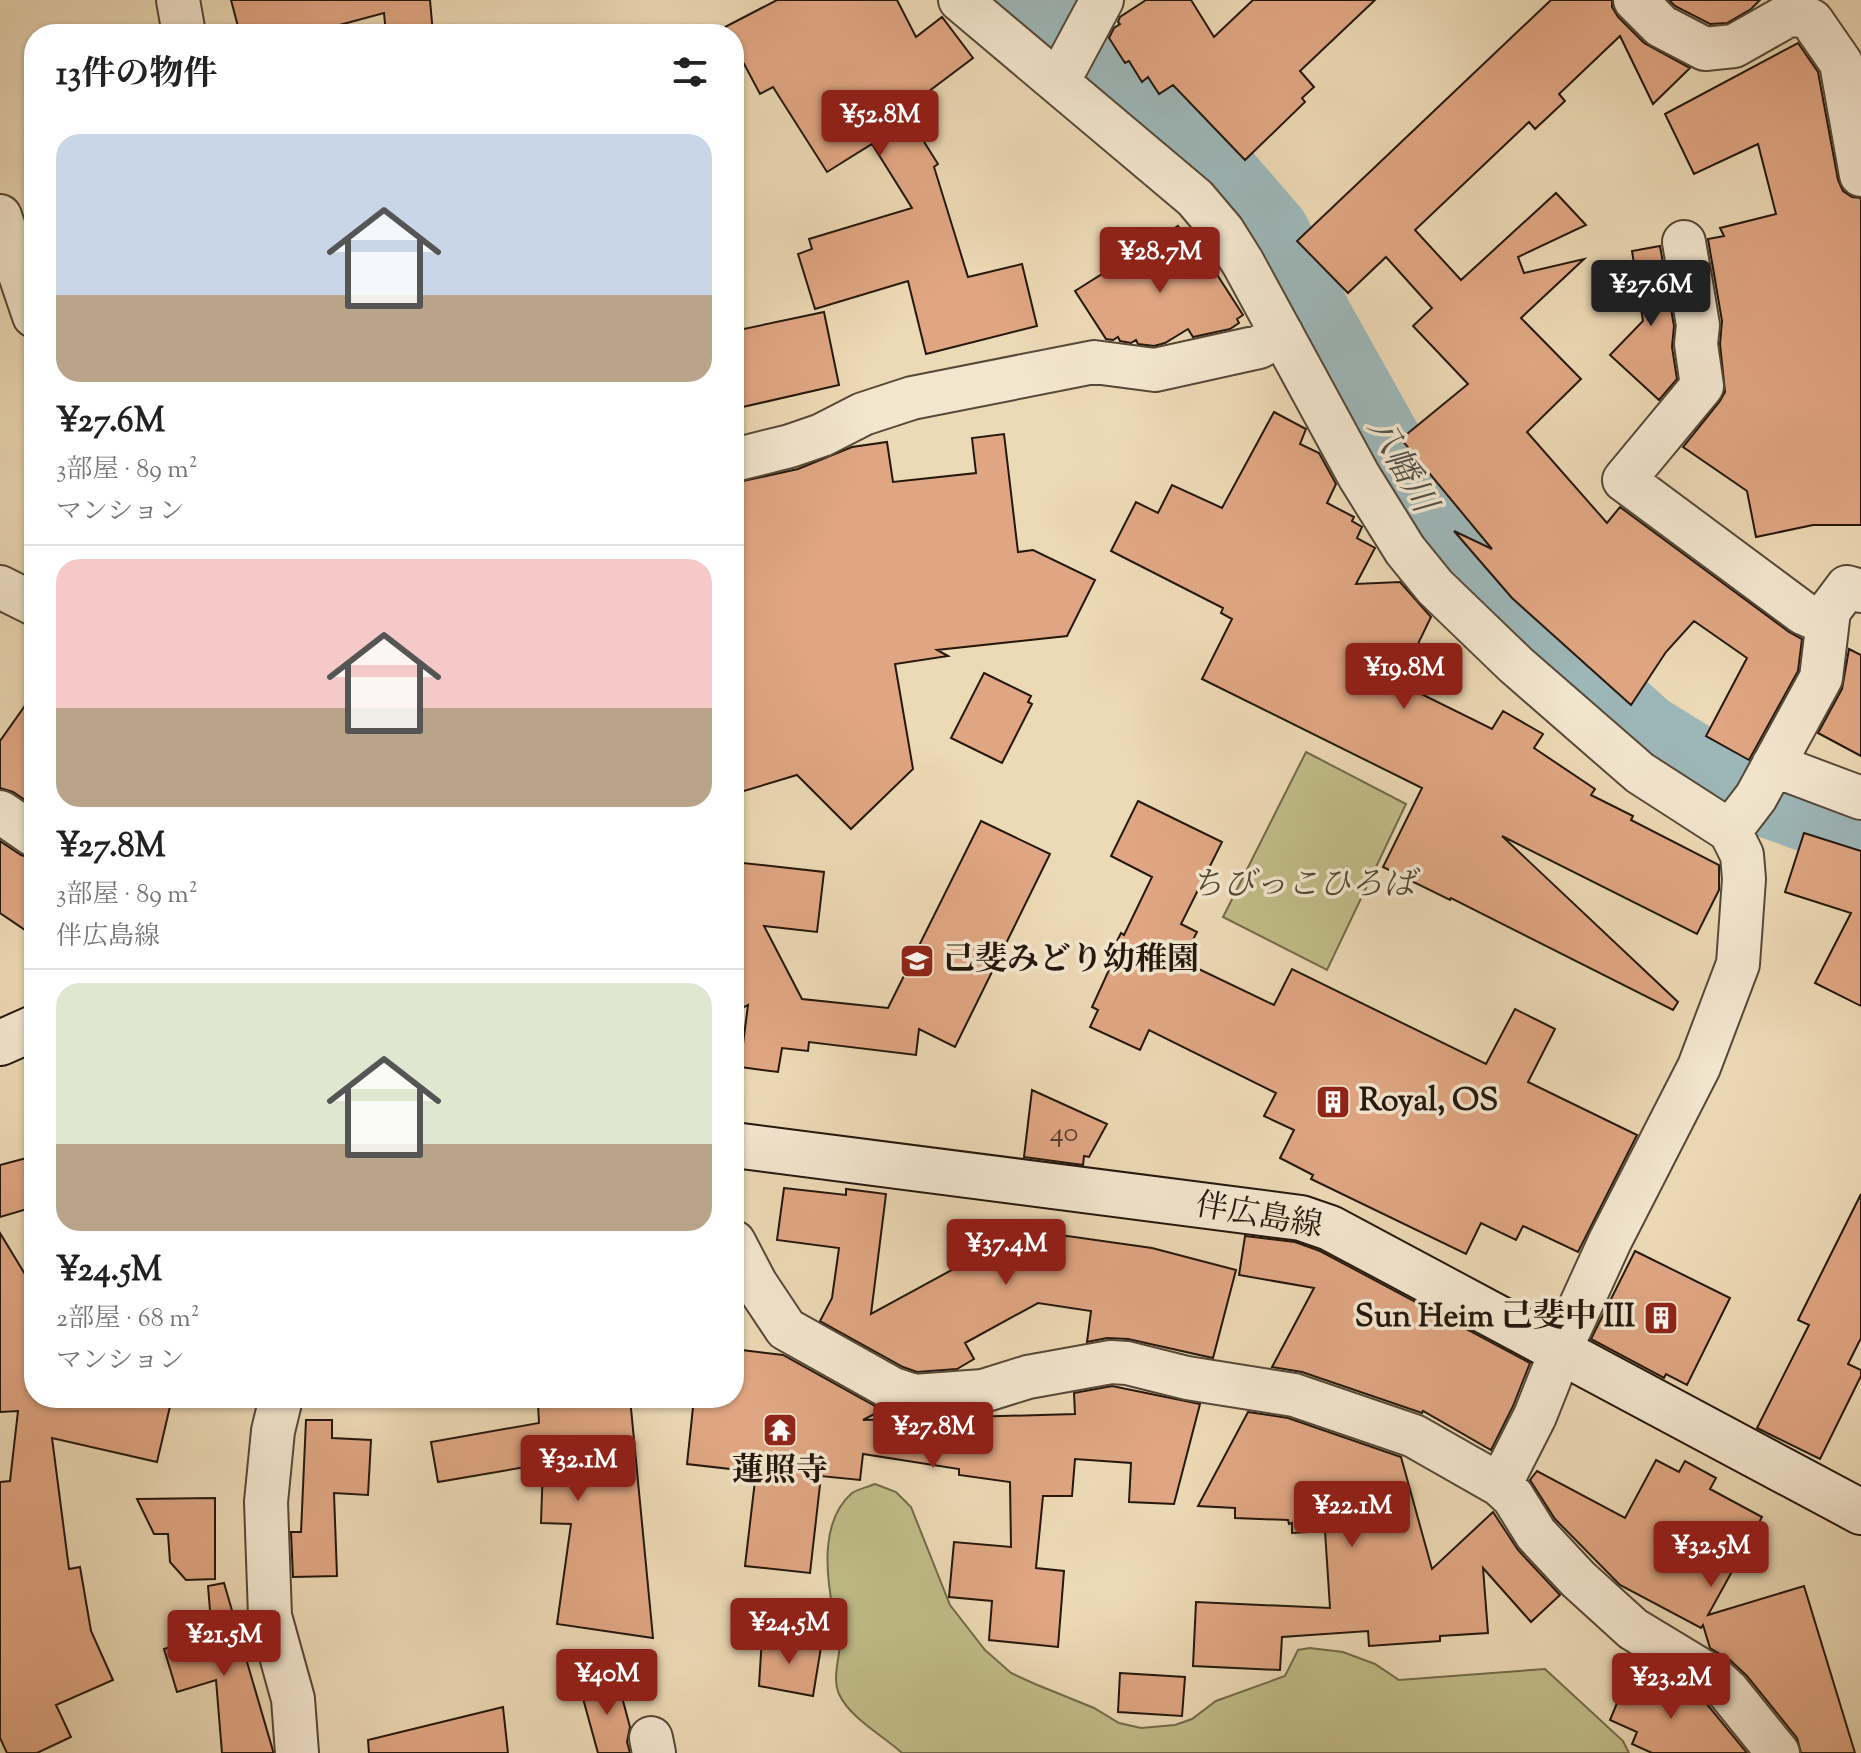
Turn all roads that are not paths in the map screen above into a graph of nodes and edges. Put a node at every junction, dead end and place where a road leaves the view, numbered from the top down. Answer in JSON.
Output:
{"nodes":[{"id":1,"x":178,"y":0,"type":"edge"},
{"id":2,"x":960,"y":0,"type":"edge"},
{"id":3,"x":1635,"y":0,"type":"edge"},
{"id":4,"x":182,"y":24,"type":"edge"},
{"id":5,"x":1080,"y":41,"type":"edge"},
{"id":6,"x":1851,"y":58,"type":"edge"},
{"id":7,"x":1861,"y":175,"type":"edge"},
{"id":8,"x":0,"y":216,"type":"edge"},
{"id":9,"x":1684,"y":242,"type":"dead end"},
{"id":10,"x":20,"y":307,"type":"edge"},
{"id":11,"x":1282,"y":334,"type":"junction"},
{"id":12,"x":744,"y":458,"type":"edge"},
{"id":13,"x":0,"y":587,"type":"edge"},
{"id":14,"x":1861,"y":591,"type":"edge"},
{"id":15,"x":24,"y":599,"type":"edge"},
{"id":16,"x":1826,"y":623,"type":"junction"},
{"id":17,"x":1754,"y":796,"type":"junction"},
{"id":18,"x":1861,"y":798,"type":"edge"},
{"id":19,"x":0,"y":812,"type":"edge"},
{"id":20,"x":24,"y":828,"type":"edge"},
{"id":21,"x":24,"y":1032,"type":"edge"},
{"id":22,"x":0,"y":1043,"type":"edge"},
{"id":23,"x":744,"y":1146,"type":"edge"},
{"id":24,"x":744,"y":1261,"type":"edge"},
{"id":25,"x":1562,"y":1351,"type":"junction"},
{"id":26,"x":279,"y":1408,"type":"edge"},
{"id":27,"x":1500,"y":1485,"type":"junction"},
{"id":28,"x":1861,"y":1512,"type":"edge"},
{"id":29,"x":297,"y":1753,"type":"edge"},
{"id":30,"x":1778,"y":1753,"type":"edge"}],
"edges":[{"from":1,"to":4,"type":"street"},
{"from":2,"to":5,"type":"street"},
{"from":3,"to":6,"type":"street"},
{"from":5,"to":11,"type":"street"},
{"from":6,"to":7,"type":"street"},
{"from":8,"to":10,"type":"street"},
{"from":9,"to":16,"type":"street"},
{"from":11,"to":12,"type":"street"},
{"from":11,"to":17,"type":"street"},
{"from":13,"to":15,"type":"street"},
{"from":14,"to":16,"type":"street"},
{"from":16,"to":17,"type":"street"},
{"from":17,"to":18,"type":"street"},
{"from":17,"to":25,"type":"street"},
{"from":19,"to":20,"type":"street"},
{"from":21,"to":22,"type":"main road"},
{"from":23,"to":25,"type":"main road","name":"伴広島線"},
{"from":24,"to":27,"type":"street"},
{"from":25,"to":27,"type":"street"},
{"from":25,"to":28,"type":"main road","name":"伴広島線"},
{"from":26,"to":29,"type":"street"},
{"from":27,"to":30,"type":"street"}]}
